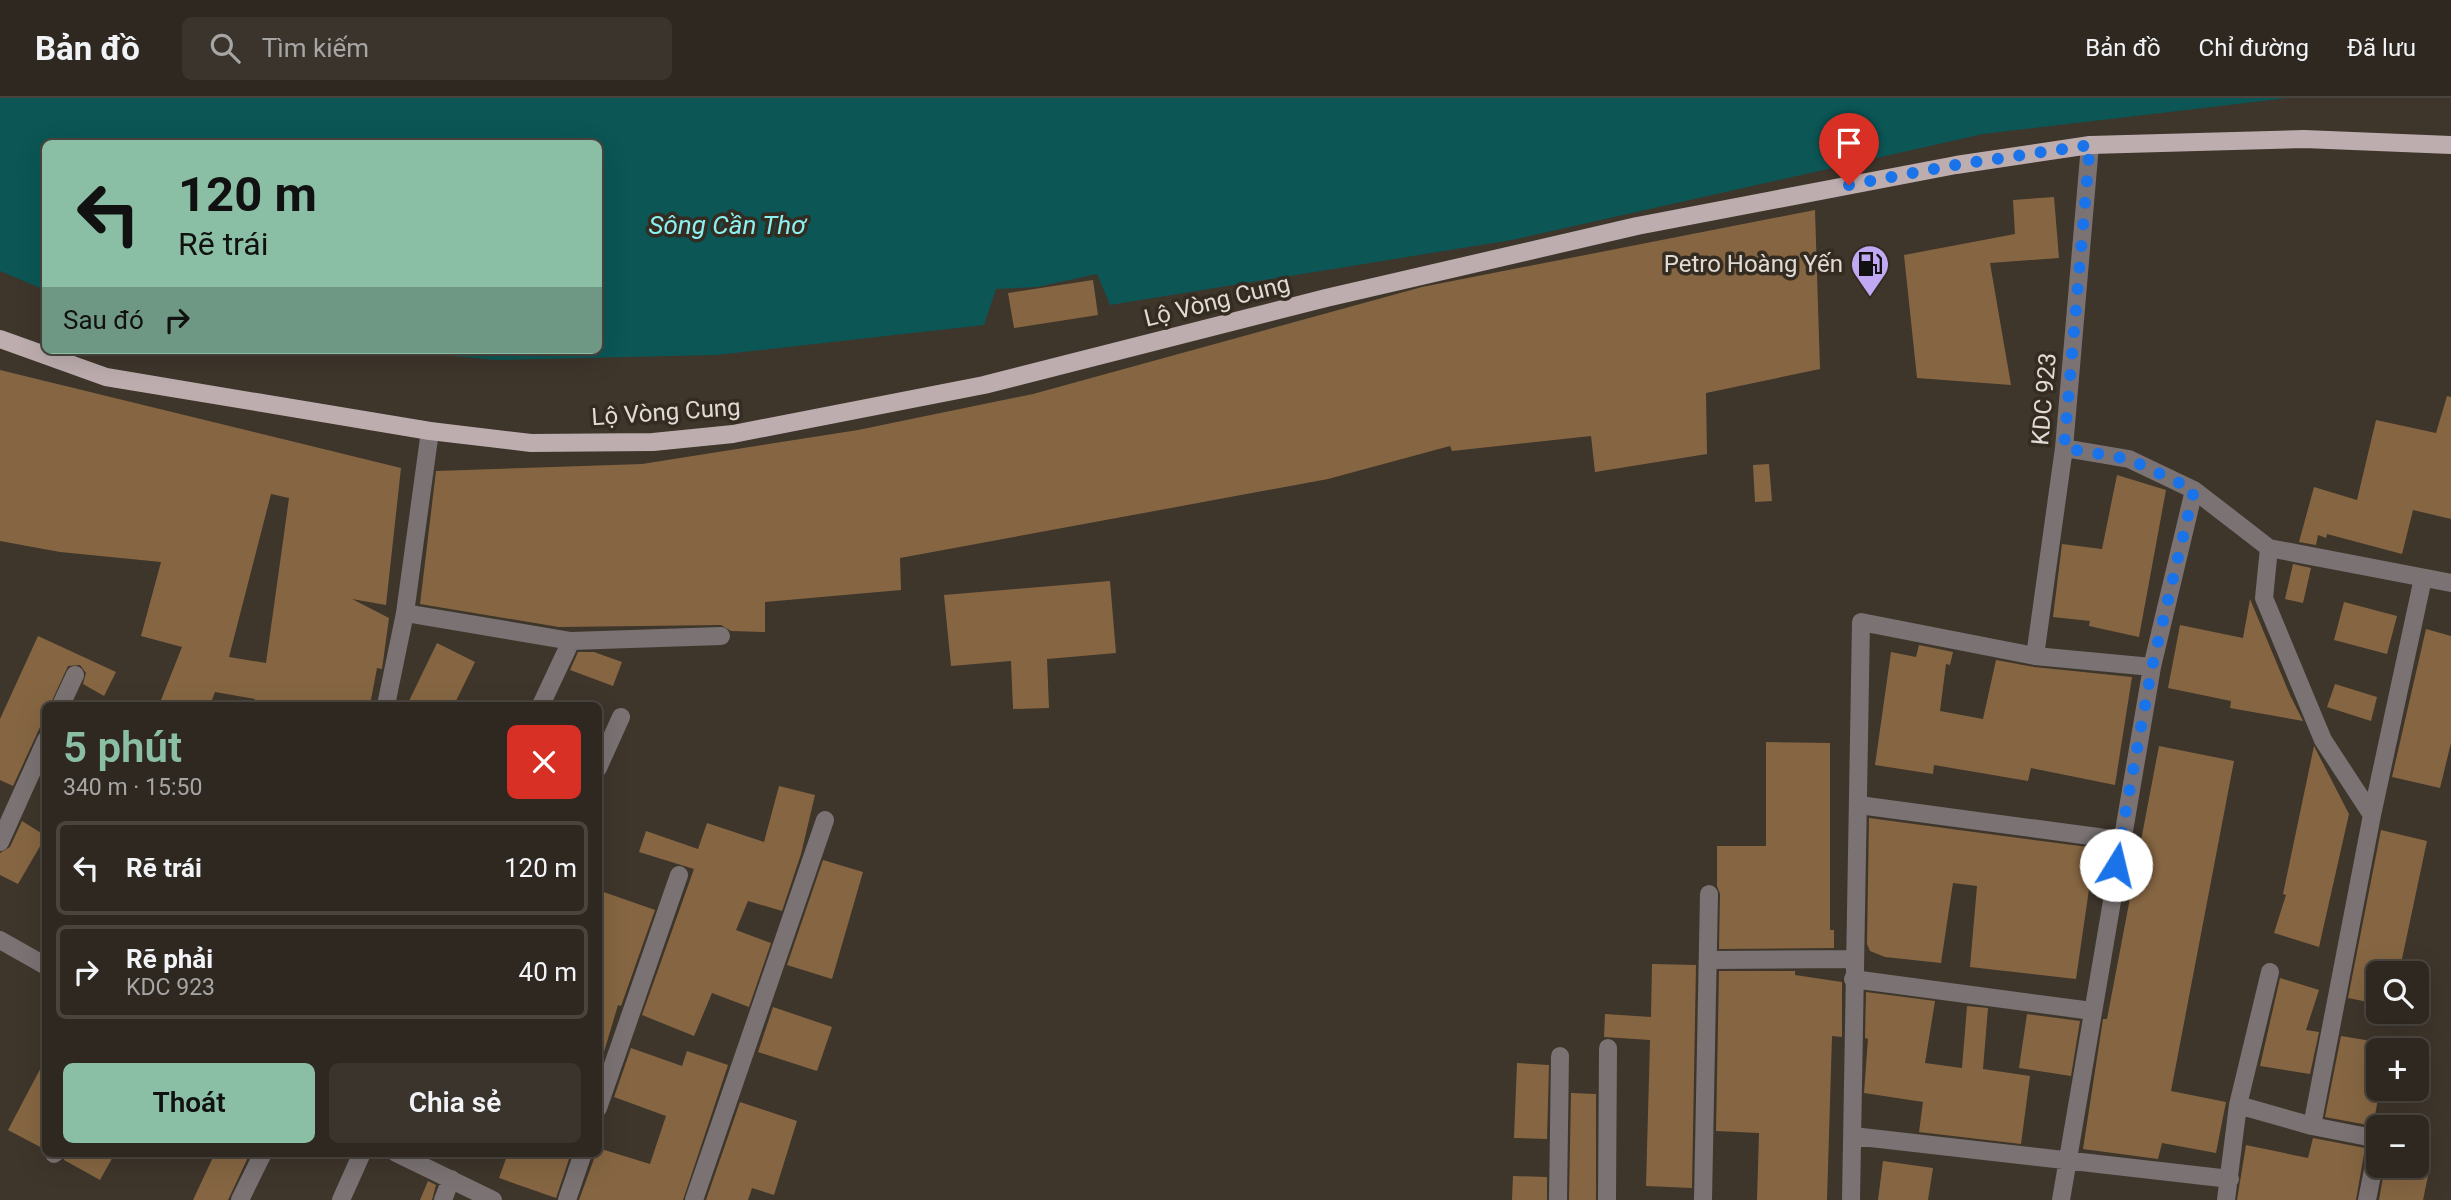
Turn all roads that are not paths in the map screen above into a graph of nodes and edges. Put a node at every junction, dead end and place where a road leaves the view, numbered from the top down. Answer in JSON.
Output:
{"nodes":[{"id":1,"x":2090,"y":145,"type":"junction"},
{"id":2,"x":2451,"y":145,"type":"edge"},
{"id":3,"x":0,"y":339,"type":"edge"},
{"id":4,"x":430,"y":430,"type":"junction"},
{"id":5,"x":2064,"y":448,"type":"junction"},
{"id":6,"x":2194,"y":490,"type":"junction"},
{"id":7,"x":2269,"y":548,"type":"junction"},
{"id":8,"x":2423,"y":578,"type":"junction"},
{"id":9,"x":2451,"y":583,"type":"edge"},
{"id":10,"x":405,"y":613,"type":"junction"},
{"id":11,"x":721,"y":636,"type":"dead end"},
{"id":12,"x":570,"y":640,"type":"junction"},
{"id":13,"x":2035,"y":656,"type":"junction"},
{"id":14,"x":2152,"y":667,"type":"junction"},
{"id":15,"x":75,"y":674,"type":"dead end"},
{"id":16,"x":62,"y":702,"type":"edge"},
{"id":17,"x":387,"y":702,"type":"edge"},
{"id":18,"x":542,"y":702,"type":"edge"},
{"id":19,"x":621,"y":717,"type":"dead end"},
{"id":20,"x":42,"y":749,"type":"edge"},
{"id":21,"x":602,"y":759,"type":"edge"},
{"id":22,"x":1859,"y":805,"type":"junction"},
{"id":23,"x":2372,"y":816,"type":"junction"},
{"id":24,"x":825,"y":820,"type":"dead end"},
{"id":25,"x":2120,"y":840,"type":"junction"},
{"id":26,"x":0,"y":842,"type":"edge"},
{"id":27,"x":679,"y":875,"type":"dead end"},
{"id":28,"x":1709,"y":894,"type":"dead end"},
{"id":29,"x":0,"y":940,"type":"edge"},
{"id":30,"x":1854,"y":959,"type":"junction"},
{"id":31,"x":1710,"y":960,"type":"junction"},
{"id":32,"x":42,"y":962,"type":"edge"},
{"id":33,"x":2270,"y":972,"type":"dead end"},
{"id":34,"x":1853,"y":979,"type":"junction"},
{"id":35,"x":2092,"y":1011,"type":"junction"},
{"id":36,"x":1608,"y":1048,"type":"dead end"},
{"id":37,"x":1560,"y":1056,"type":"dead end"},
{"id":38,"x":602,"y":1096,"type":"edge"},
{"id":39,"x":2238,"y":1105,"type":"junction"},
{"id":40,"x":2312,"y":1126,"type":"junction"},
{"id":41,"x":1853,"y":1136,"type":"junction"},
{"id":42,"x":2366,"y":1137,"type":"edge"},
{"id":43,"x":261,"y":1157,"type":"edge"},
{"id":44,"x":360,"y":1157,"type":"edge"},
{"id":45,"x":405,"y":1157,"type":"edge"},
{"id":46,"x":582,"y":1157,"type":"edge"},
{"id":47,"x":2069,"y":1159,"type":"junction"},
{"id":48,"x":2371,"y":1178,"type":"edge"},
{"id":49,"x":452,"y":1179,"type":"junction"},
{"id":50,"x":2230,"y":1179,"type":"junction"},
{"id":51,"x":240,"y":1200,"type":"edge"},
{"id":52,"x":341,"y":1200,"type":"edge"},
{"id":53,"x":443,"y":1200,"type":"edge"},
{"id":54,"x":493,"y":1200,"type":"edge"},
{"id":55,"x":566,"y":1200,"type":"edge"},
{"id":56,"x":694,"y":1200,"type":"edge"},
{"id":57,"x":1558,"y":1200,"type":"edge"},
{"id":58,"x":1607,"y":1200,"type":"edge"},
{"id":59,"x":1703,"y":1200,"type":"edge"},
{"id":60,"x":1851,"y":1200,"type":"edge"},
{"id":61,"x":2061,"y":1200,"type":"edge"},
{"id":62,"x":2226,"y":1200,"type":"edge"},
{"id":63,"x":2367,"y":1200,"type":"edge"}],
"edges":[{"from":1,"to":2,"type":"main road","name":"Lộ Vòng Cung"},
{"from":1,"to":4,"type":"main road","name":"Lộ Vòng Cung"},
{"from":1,"to":5,"type":"street","name":"KDC 923"},
{"from":3,"to":4,"type":"main road","name":"Lộ Vòng Cung"},
{"from":4,"to":10,"type":"street"},
{"from":5,"to":6,"type":"street"},
{"from":5,"to":13,"type":"street","name":"KDC 923"},
{"from":6,"to":7,"type":"street"},
{"from":6,"to":14,"type":"street"},
{"from":7,"to":8,"type":"street"},
{"from":7,"to":23,"type":"street"},
{"from":8,"to":9,"type":"street"},
{"from":8,"to":23,"type":"street"},
{"from":10,"to":12,"type":"street"},
{"from":10,"to":17,"type":"street"},
{"from":11,"to":12,"type":"street"},
{"from":12,"to":18,"type":"street"},
{"from":13,"to":14,"type":"street"},
{"from":13,"to":22,"type":"street"},
{"from":14,"to":25,"type":"street"},
{"from":15,"to":16,"type":"street"},
{"from":19,"to":21,"type":"street"},
{"from":20,"to":26,"type":"street"},
{"from":22,"to":25,"type":"street"},
{"from":22,"to":30,"type":"street"},
{"from":23,"to":40,"type":"street"},
{"from":24,"to":56,"type":"street"},
{"from":25,"to":35,"type":"street"},
{"from":27,"to":38,"type":"street"},
{"from":28,"to":31,"type":"street"},
{"from":29,"to":32,"type":"street"},
{"from":30,"to":31,"type":"street"},
{"from":30,"to":34,"type":"street"},
{"from":31,"to":59,"type":"street"},
{"from":33,"to":39,"type":"street"},
{"from":34,"to":35,"type":"street"},
{"from":34,"to":41,"type":"street"},
{"from":35,"to":47,"type":"street"},
{"from":36,"to":58,"type":"street"},
{"from":37,"to":57,"type":"street"},
{"from":39,"to":40,"type":"street"},
{"from":39,"to":50,"type":"street"},
{"from":40,"to":42,"type":"street"},
{"from":41,"to":47,"type":"street"},
{"from":41,"to":60,"type":"street"},
{"from":43,"to":51,"type":"street"},
{"from":44,"to":52,"type":"street"},
{"from":45,"to":49,"type":"street"},
{"from":46,"to":55,"type":"street"},
{"from":47,"to":50,"type":"street"},
{"from":47,"to":61,"type":"street"},
{"from":48,"to":63,"type":"street"},
{"from":49,"to":53,"type":"street"},
{"from":49,"to":54,"type":"street"},
{"from":50,"to":62,"type":"street"}]}
